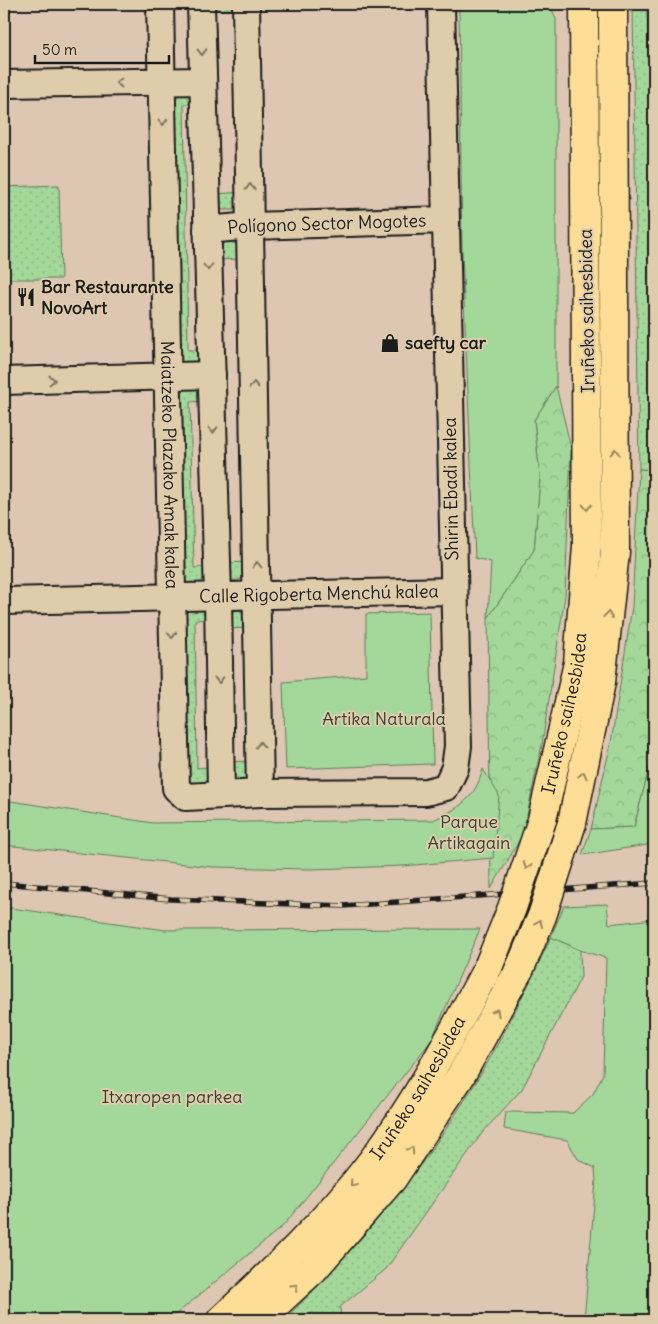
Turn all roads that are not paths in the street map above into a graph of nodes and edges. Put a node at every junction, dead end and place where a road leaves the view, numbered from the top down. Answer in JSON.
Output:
{"nodes":[{"id":1,"x":160,"y":4,"type":"edge"},
{"id":2,"x":201,"y":4,"type":"edge"},
{"id":3,"x":246,"y":4,"type":"edge"},
{"id":4,"x":441,"y":4,"type":"edge"},
{"id":5,"x":566,"y":4,"type":"edge"},
{"id":6,"x":584,"y":4,"type":"edge"},
{"id":7,"x":612,"y":4,"type":"edge"},
{"id":8,"x":627,"y":4,"type":"edge"},
{"id":9,"x":203,"y":81,"type":"junction"},
{"id":10,"x":162,"y":82,"type":"junction"},
{"id":11,"x":4,"y":84,"type":"edge"},
{"id":12,"x":446,"y":220,"type":"junction"},
{"id":13,"x":251,"y":226,"type":"junction"},
{"id":14,"x":207,"y":230,"type":"junction"},
{"id":15,"x":212,"y":375,"type":"junction"},
{"id":16,"x":168,"y":377,"type":"junction"},
{"id":17,"x":4,"y":381,"type":"edge"},
{"id":18,"x":615,"y":387,"type":"junction"},
{"id":19,"x":588,"y":416,"type":"junction"},
{"id":20,"x":453,"y":591,"type":"junction"},
{"id":21,"x":258,"y":595,"type":"junction"},
{"id":22,"x":218,"y":596,"type":"junction"},
{"id":23,"x":171,"y":597,"type":"junction"},
{"id":24,"x":4,"y":601,"type":"edge"},
{"id":25,"x":260,"y":794,"type":"junction"},
{"id":26,"x":221,"y":796,"type":"junction"},
{"id":27,"x":221,"y":1320,"type":"edge"},
{"id":28,"x":259,"y":1320,"type":"edge"}],
"edges":[{"from":1,"to":10,"type":"street","name":"Maiatzeko Plazako Amak kalea"},
{"from":2,"to":9,"type":"street","one_way":true},
{"from":13,"to":3,"type":"street","one_way":true},
{"from":4,"to":12,"type":"street","name":"Shirin Ebadi kalea"},
{"from":5,"to":19,"type":"highway"},
{"from":6,"to":19,"type":"highway","name":"Iruñeko saihesbidea"},
{"from":7,"to":18,"type":"highway","name":"Iruñeko saihesbidea"},
{"from":8,"to":18,"type":"highway"},
{"from":9,"to":10,"type":"street"},
{"from":9,"to":14,"type":"street"},
{"from":10,"to":11,"type":"street","one_way":true},
{"from":10,"to":16,"type":"street","name":"Maiatzeko Plazako Amak kalea","one_way":true},
{"from":12,"to":13,"type":"street","name":"Polígono Sector Mogotes"},
{"from":12,"to":20,"type":"street","name":"Shirin Ebadi kalea"},
{"from":13,"to":14,"type":"street","name":"Polígono Sector Mogotes"},
{"from":21,"to":13,"type":"street","one_way":true},
{"from":14,"to":15,"type":"street","one_way":true},
{"from":15,"to":16,"type":"street"},
{"from":15,"to":22,"type":"street","one_way":true},
{"from":17,"to":16,"type":"street","one_way":true},
{"from":16,"to":23,"type":"street","name":"Maiatzeko Plazako Amak kalea"},
{"from":28,"to":18,"type":"highway","name":"Iruñeko saihesbidea","one_way":true,"bridge":true},
{"from":19,"to":27,"type":"highway","name":"Iruñeko saihesbidea","one_way":true,"bridge":true},
{"from":20,"to":21,"type":"street","name":"Calle Rigoberta Menchú kalea"},
{"from":20,"to":25,"type":"street","name":"Shirin Ebadi kalea"},
{"from":21,"to":22,"type":"street","name":"Calle Rigoberta Menchú kalea"},
{"from":25,"to":21,"type":"street","one_way":true},
{"from":22,"to":23,"type":"street","name":"Calle Rigoberta Menchú kalea"},
{"from":22,"to":26,"type":"street","one_way":true},
{"from":23,"to":24,"type":"street","name":"Calle Rigoberta Menchú kalea"},
{"from":23,"to":26,"type":"street","name":"Maiatzeko Plazako Amak kalea","one_way":true},
{"from":25,"to":26,"type":"street","name":"Maiatzeko Plazako Amak kalea"}]}
